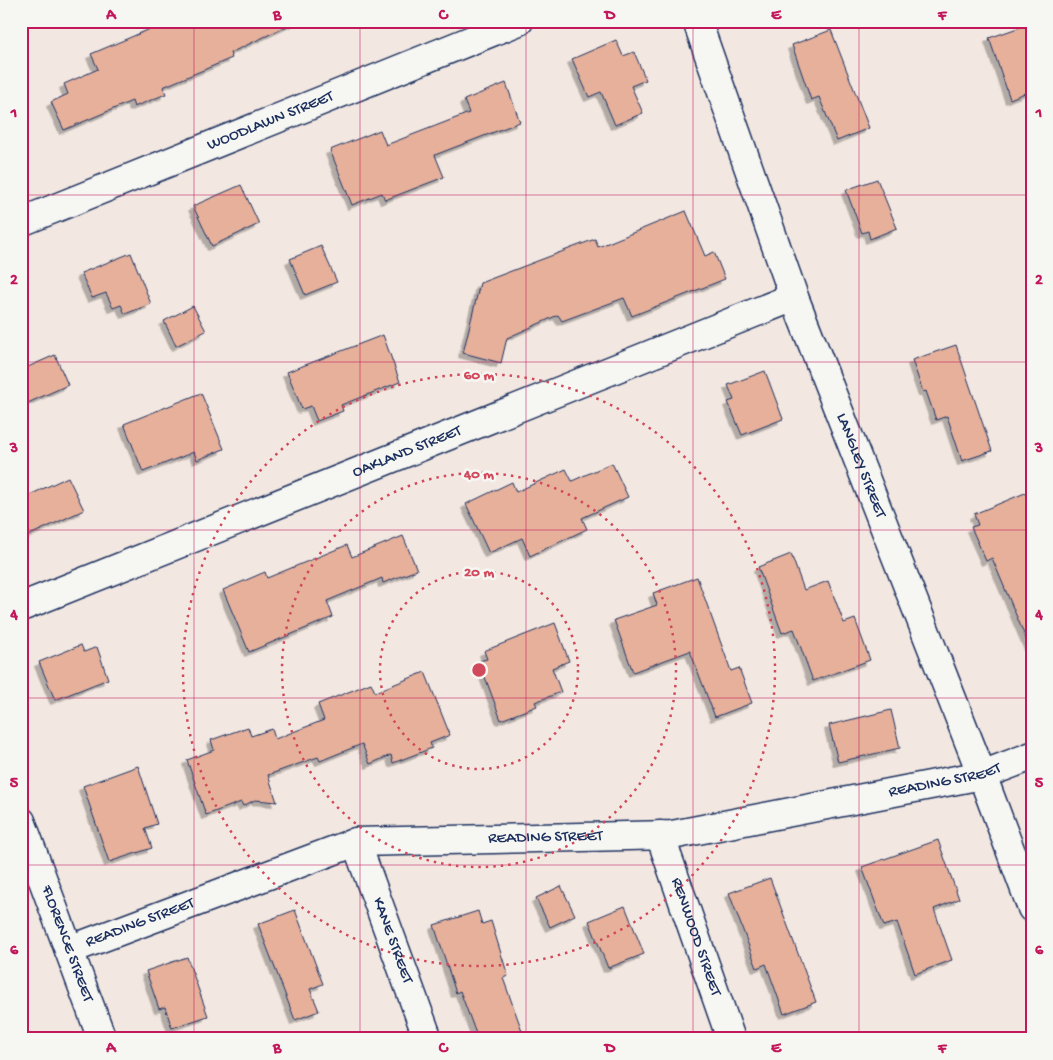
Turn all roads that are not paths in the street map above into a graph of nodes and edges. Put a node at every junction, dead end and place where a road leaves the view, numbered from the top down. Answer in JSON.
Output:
{"nodes":[{"id":1,"x":519,"y":21,"type":"edge"},
{"id":2,"x":698,"y":21,"type":"edge"},
{"id":3,"x":21,"y":222,"type":"edge"},
{"id":4,"x":794,"y":297,"type":"junction"},
{"id":5,"x":21,"y":607,"type":"edge"},
{"id":6,"x":1032,"y":756,"type":"edge"},
{"id":7,"x":982,"y":774,"type":"junction"},
{"id":8,"x":21,"y":821,"type":"edge"},
{"id":9,"x":660,"y":835,"type":"junction"},
{"id":10,"x":356,"y":842,"type":"junction"},
{"id":11,"x":1032,"y":908,"type":"edge"},
{"id":12,"x":69,"y":950,"type":"junction"},
{"id":13,"x":102,"y":1039,"type":"edge"},
{"id":14,"x":428,"y":1039,"type":"edge"},
{"id":15,"x":731,"y":1039,"type":"edge"}],
"edges":[{"from":1,"to":3,"type":"street","name":"WOODLAWN STREET"},
{"from":2,"to":4,"type":"street","name":"LANGLEY STREET"},
{"from":4,"to":5,"type":"street","name":"OAKLAND STREET"},
{"from":4,"to":7,"type":"street","name":"LANGLEY STREET"},
{"from":6,"to":7,"type":"street","name":"READING STREET"},
{"from":7,"to":9,"type":"street","name":"READING STREET"},
{"from":7,"to":11,"type":"street","name":"LANGLEY STREET"},
{"from":8,"to":12,"type":"street","name":"FLORENCE STREET"},
{"from":9,"to":10,"type":"street","name":"READING STREET"},
{"from":9,"to":15,"type":"street","name":"RENWOOD STREET"},
{"from":10,"to":12,"type":"street","name":"READING STREET"},
{"from":10,"to":14,"type":"street","name":"KANE STREET"},
{"from":12,"to":13,"type":"street","name":"FLORENCE STREET"}]}
